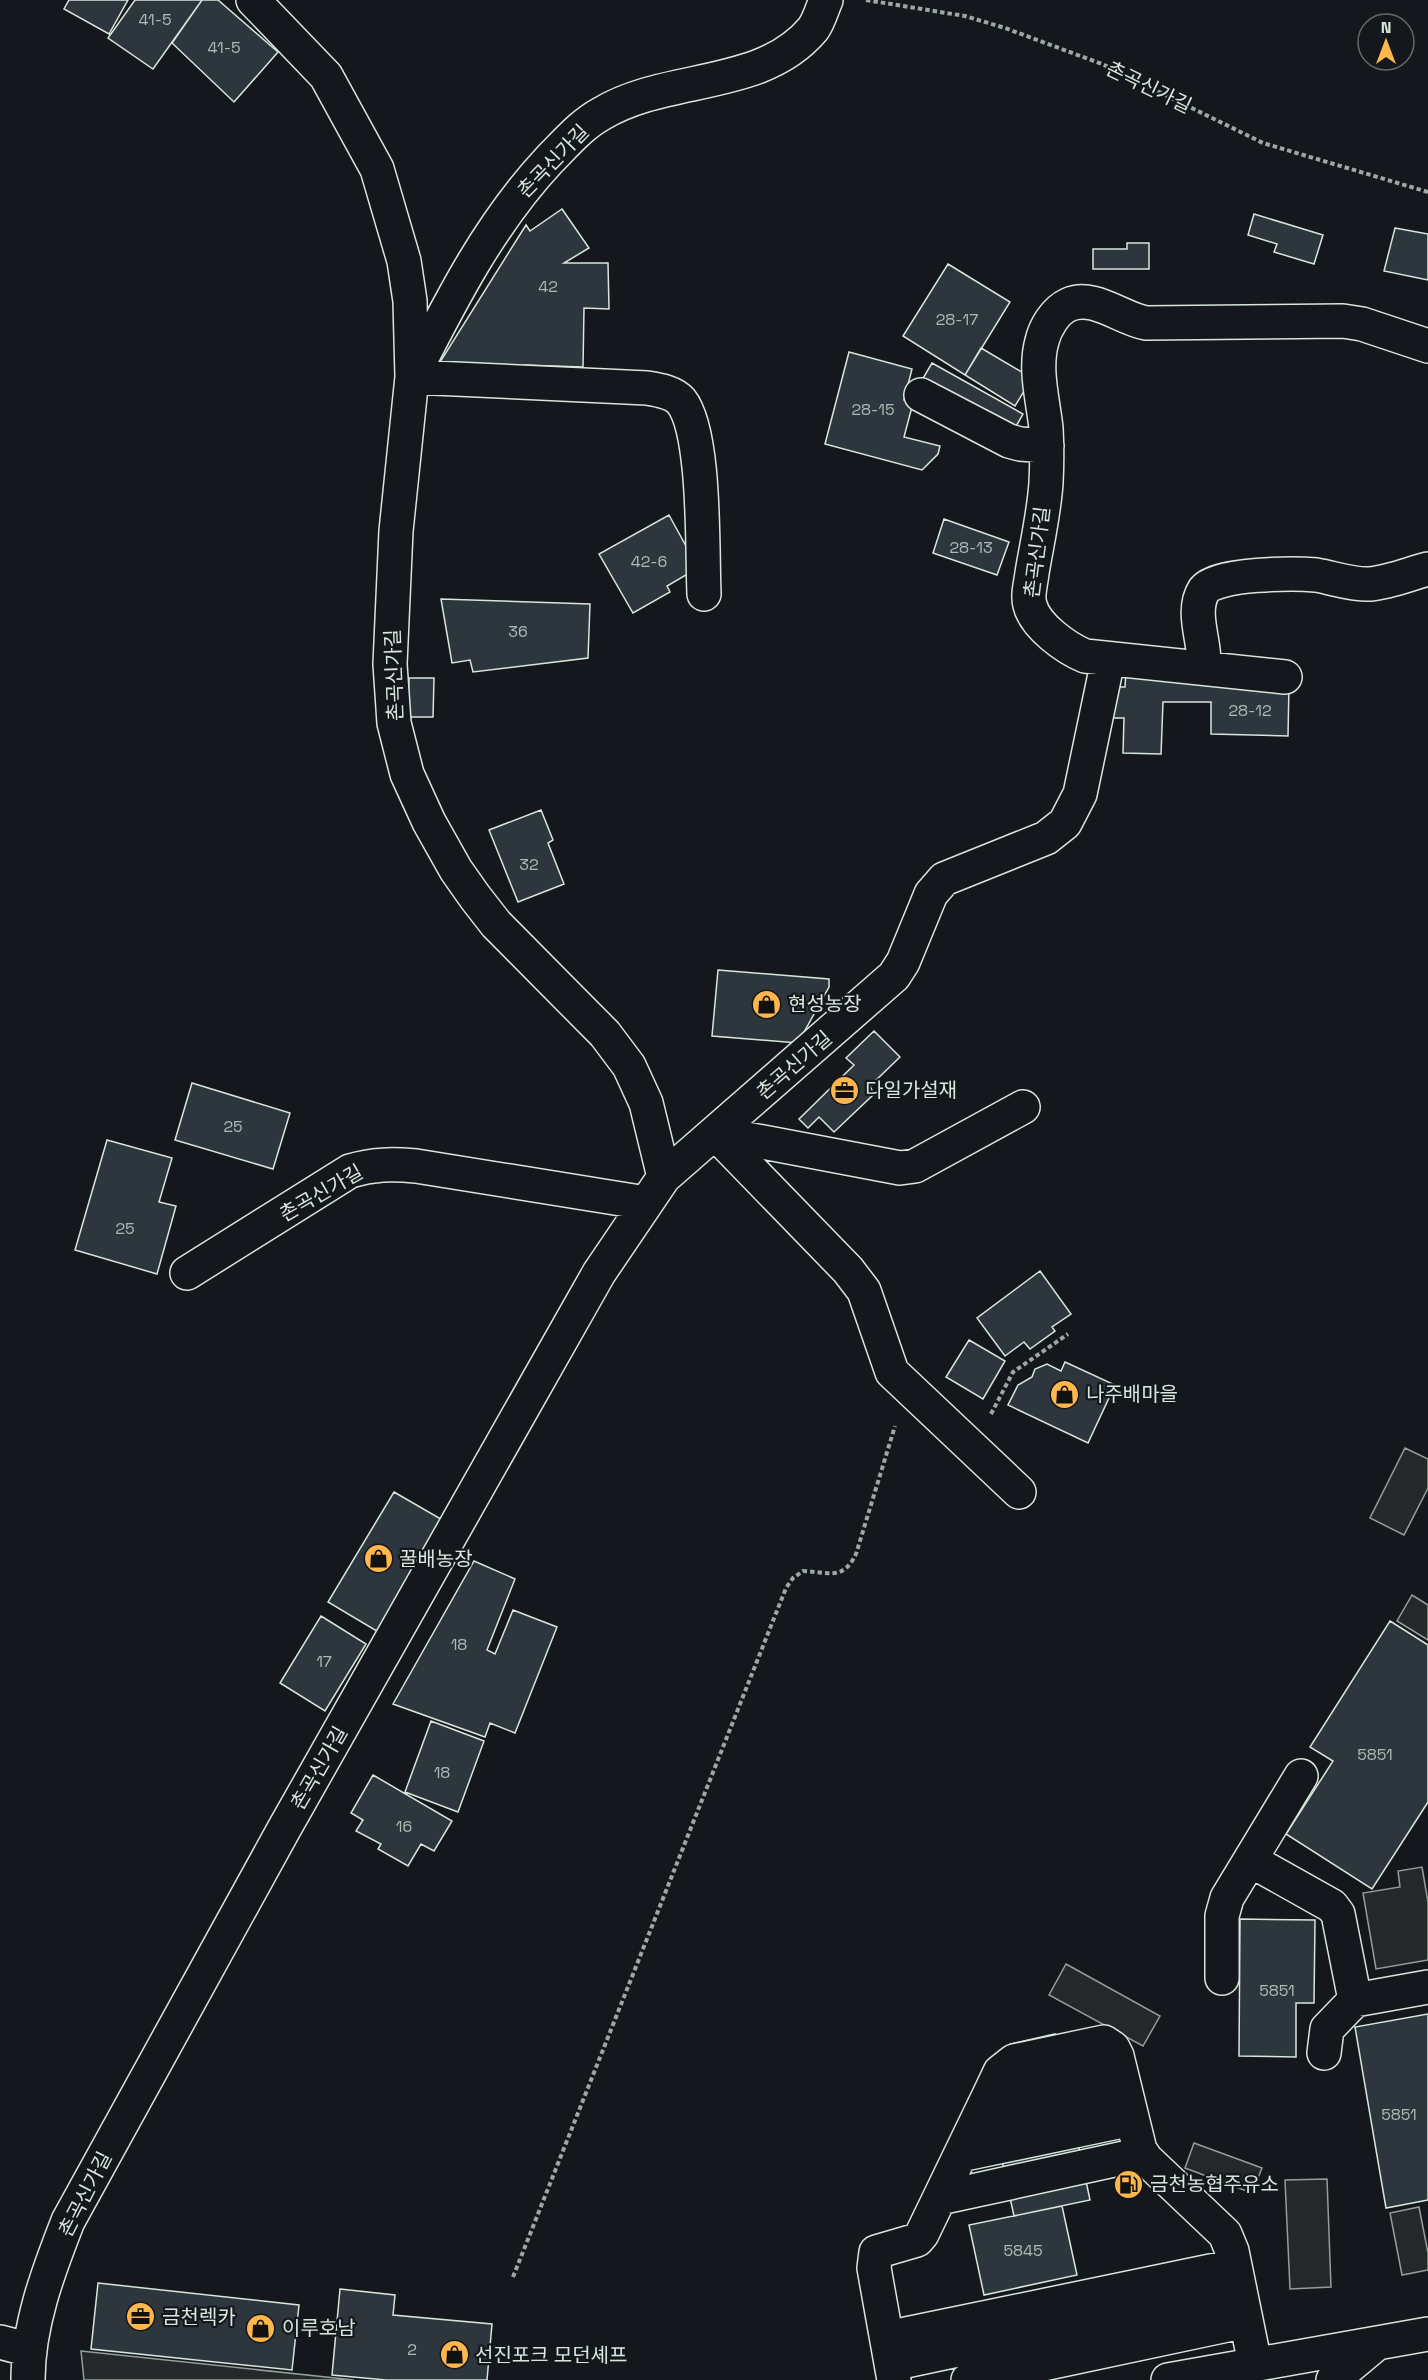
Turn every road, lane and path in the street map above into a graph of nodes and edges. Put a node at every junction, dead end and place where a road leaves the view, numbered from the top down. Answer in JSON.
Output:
{"nodes":[{"id":1,"x":253,"y":0,"type":"edge"},
{"id":2,"x":826,"y":0,"type":"edge"},
{"id":3,"x":866,"y":0,"type":"edge"},
{"id":4,"x":1428,"y":192,"type":"edge"},
{"id":5,"x":1428,"y":346,"type":"edge"},
{"id":6,"x":412,"y":377,"type":"junction"},
{"id":7,"x":921,"y":395,"type":"dead end"},
{"id":8,"x":1047,"y":446,"type":"junction"},
{"id":9,"x":1428,"y":569,"type":"edge"},
{"id":10,"x":704,"y":594,"type":"dead end"},
{"id":11,"x":1108,"y":660,"type":"junction"},
{"id":12,"x":1204,"y":667,"type":"junction"},
{"id":13,"x":1285,"y":677,"type":"dead end"},
{"id":14,"x":1023,"y":1107,"type":"dead end"},
{"id":15,"x":715,"y":1133,"type":"junction"},
{"id":16,"x":655,"y":1190,"type":"junction"},
{"id":17,"x":187,"y":1273,"type":"dead end"},
{"id":18,"x":1068,"y":1334,"type":"dead end"},
{"id":19,"x":907,"y":1387,"type":"junction"},
{"id":20,"x":973,"y":1450,"type":"junction"},
{"id":21,"x":1019,"y":1492,"type":"dead end"},
{"id":22,"x":1301,"y":1776,"type":"dead end"},
{"id":23,"x":1250,"y":1860,"type":"junction"},
{"id":24,"x":1222,"y":1978,"type":"dead end"},
{"id":25,"x":1428,"y":1987,"type":"edge"},
{"id":26,"x":1354,"y":2000,"type":"junction"},
{"id":27,"x":1324,"y":2053,"type":"dead end"},
{"id":28,"x":1125,"y":2090,"type":"junction"},
{"id":29,"x":977,"y":2121,"type":"junction"},
{"id":30,"x":1142,"y":2154,"type":"junction"},
{"id":31,"x":960,"y":2155,"type":"junction"},
{"id":32,"x":940,"y":2198,"type":"junction"},
{"id":33,"x":513,"y":2277,"type":"dead end"},
{"id":34,"x":1238,"y":2280,"type":"junction"},
{"id":35,"x":1428,"y":2334,"type":"edge"},
{"id":36,"x":1377,"y":2343,"type":"junction"},
{"id":37,"x":889,"y":2350,"type":"edge"},
{"id":38,"x":19,"y":2357,"type":"edge"},
{"id":39,"x":1256,"y":2364,"type":"junction"},
{"id":40,"x":968,"y":2380,"type":"edge"},
{"id":41,"x":1168,"y":2380,"type":"edge"},
{"id":42,"x":1333,"y":2380,"type":"edge"}],
"edges":[{"from":1,"to":6,"type":"street","name":"촌곡신가길"},
{"from":2,"to":6,"type":"street","name":"촌곡신가길"},
{"from":3,"to":4,"type":"path","name":"촌곡신가길"},
{"from":5,"to":8,"type":"street","name":"촌곡신가길"},
{"from":6,"to":10,"type":"street"},
{"from":6,"to":16,"type":"street","name":"촌곡신가길"},
{"from":7,"to":8,"type":"street"},
{"from":8,"to":11,"type":"street","name":"촌곡신가길"},
{"from":9,"to":12,"type":"street"},
{"from":11,"to":12,"type":"street"},
{"from":11,"to":15,"type":"street","name":"촌곡신가길"},
{"from":12,"to":13,"type":"street"},
{"from":14,"to":15,"type":"street"},
{"from":15,"to":16,"type":"street","name":"촌곡신가길"},
{"from":15,"to":19,"type":"street"},
{"from":16,"to":17,"type":"street","name":"촌곡신가길"},
{"from":16,"to":38,"type":"street","name":"촌곡신가길"},
{"from":18,"to":20,"type":"path"},
{"from":19,"to":20,"type":"street"},
{"from":19,"to":33,"type":"path"},
{"from":20,"to":21,"type":"street"},
{"from":22,"to":23,"type":"street"},
{"from":23,"to":24,"type":"street"},
{"from":23,"to":26,"type":"street"},
{"from":25,"to":26,"type":"street"},
{"from":26,"to":27,"type":"street"},
{"from":28,"to":29,"type":"street"},
{"from":28,"to":29,"type":"street"},
{"from":28,"to":30,"type":"street"},
{"from":28,"to":31,"type":"street"},
{"from":29,"to":31,"type":"street"},
{"from":30,"to":32,"type":"street"},
{"from":30,"to":34,"type":"street"},
{"from":31,"to":32,"type":"street"},
{"from":32,"to":37,"type":"street"},
{"from":34,"to":37,"type":"street"},
{"from":34,"to":37,"type":"street"},
{"from":34,"to":39,"type":"street"},
{"from":34,"to":40,"type":"street"},
{"from":35,"to":36,"type":"street"},
{"from":36,"to":39,"type":"street"},
{"from":36,"to":42,"type":"street"},
{"from":39,"to":41,"type":"street"}]}
